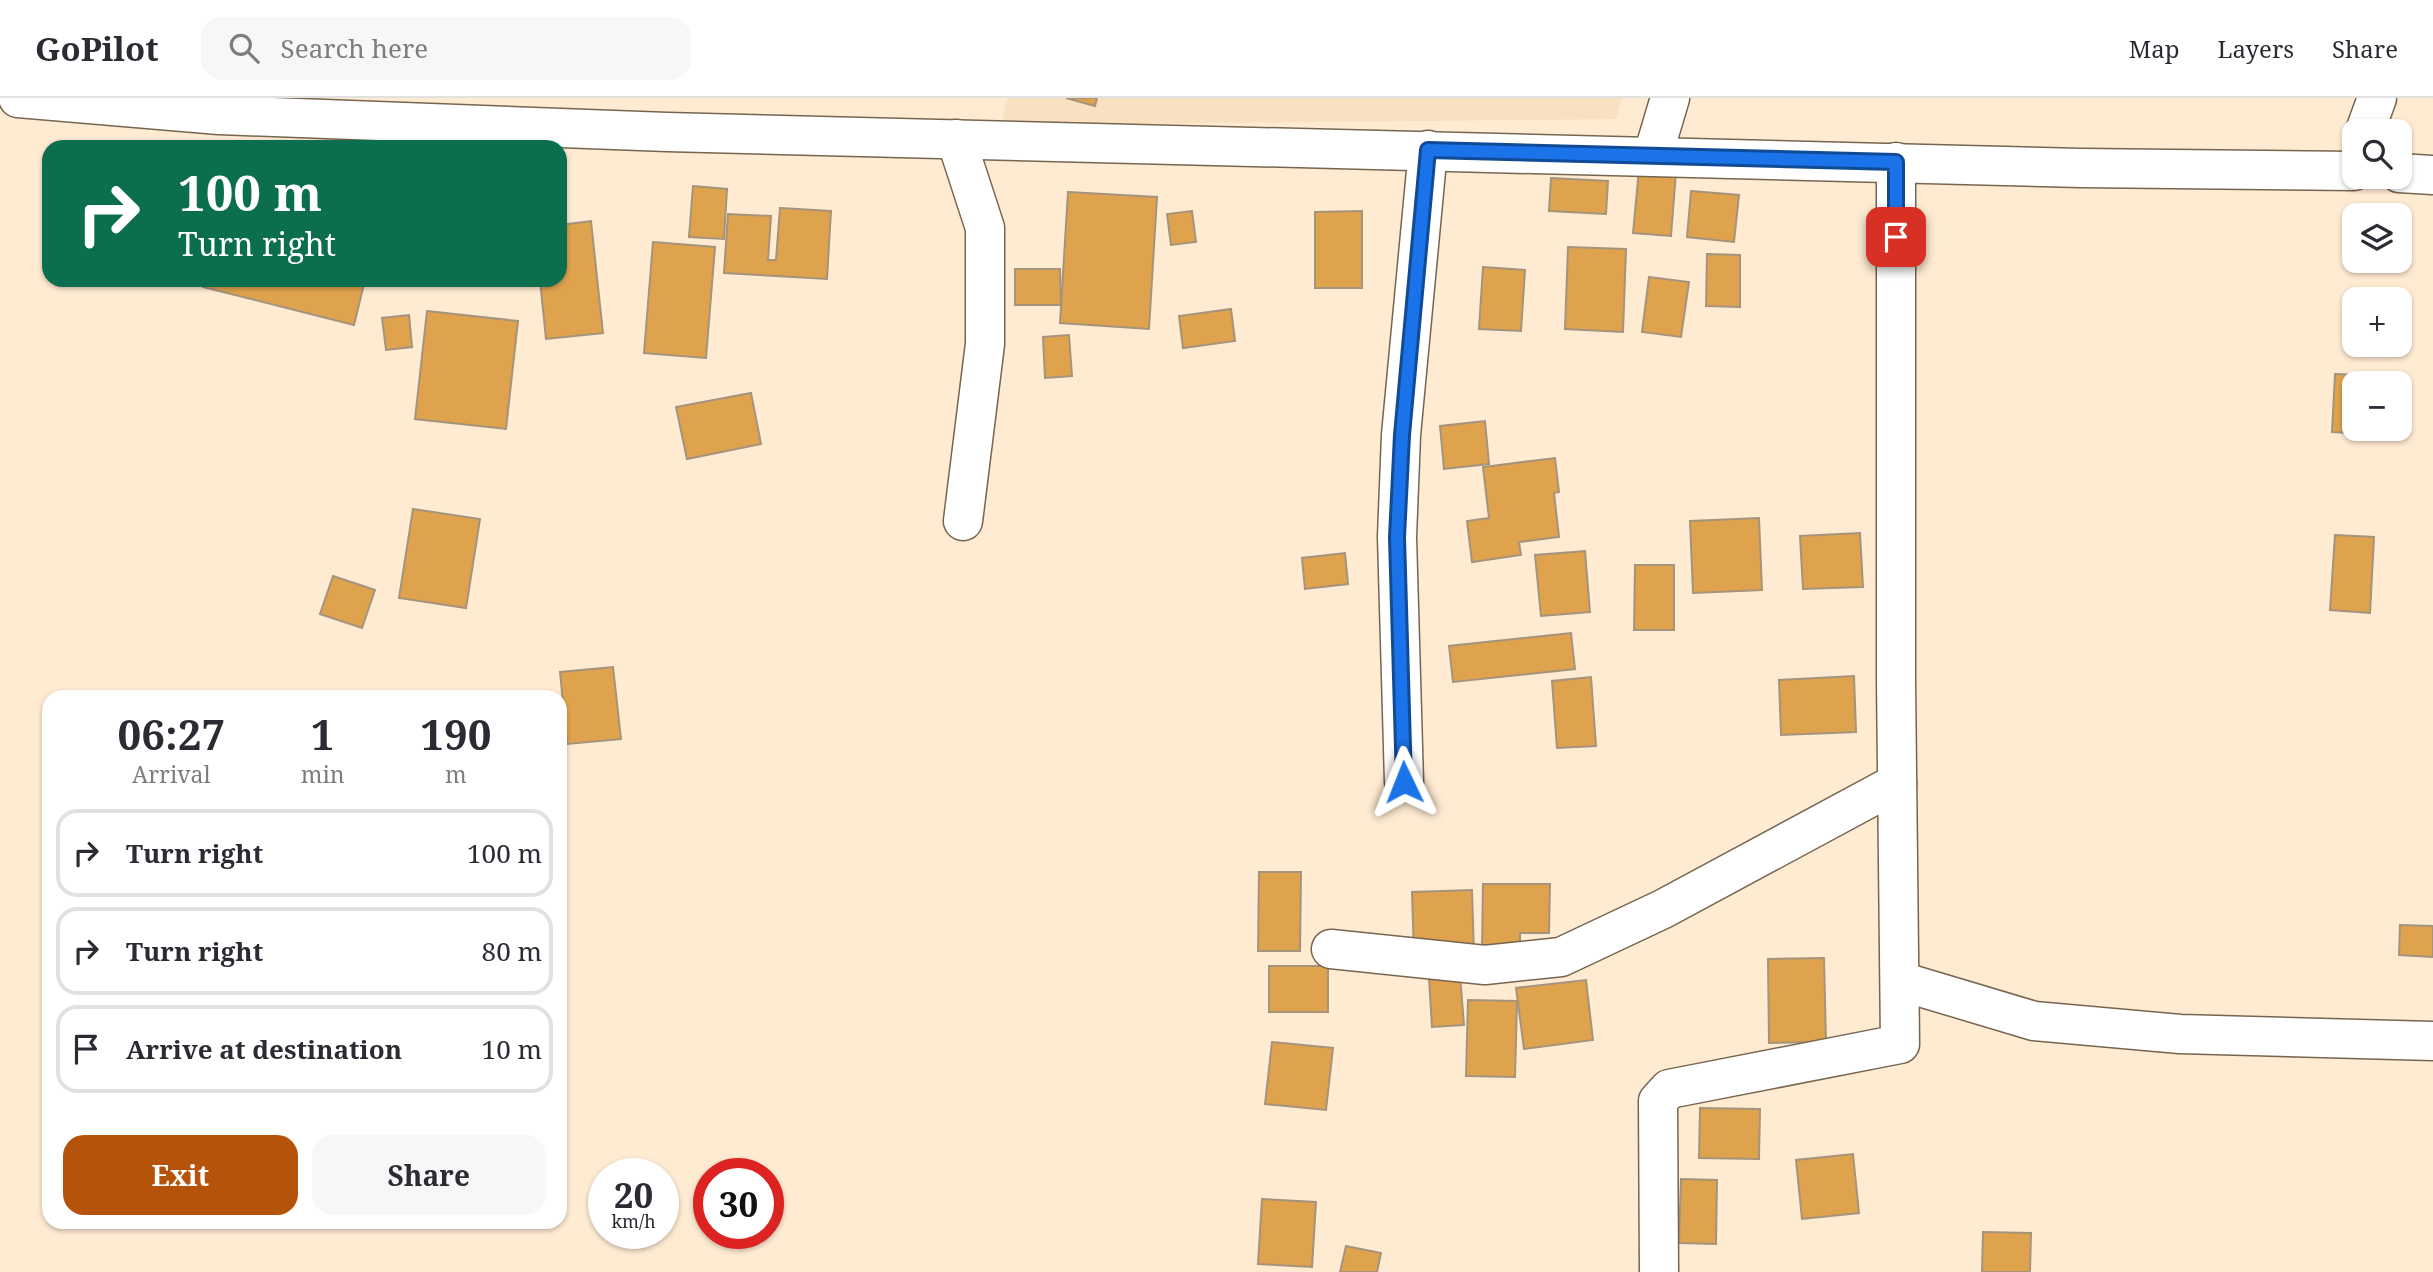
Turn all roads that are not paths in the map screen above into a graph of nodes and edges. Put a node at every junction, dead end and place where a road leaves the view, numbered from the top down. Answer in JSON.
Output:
{"nodes":[{"id":1,"x":18,"y":98,"type":"edge"},
{"id":2,"x":1670,"y":98,"type":"edge"},
{"id":3,"x":2377,"y":98,"type":"edge"},
{"id":4,"x":2369,"y":119,"type":"edge"},
{"id":5,"x":956,"y":139,"type":"junction"},
{"id":6,"x":1428,"y":150,"type":"junction"},
{"id":7,"x":1653,"y":155,"type":"junction"},
{"id":8,"x":1896,"y":162,"type":"junction"},
{"id":9,"x":2342,"y":167,"type":"edge"},
{"id":10,"x":2412,"y":173,"type":"edge"},
{"id":11,"x":2433,"y":174,"type":"edge"},
{"id":12,"x":963,"y":521,"type":"dead end"},
{"id":13,"x":1404,"y":782,"type":"dead end"},
{"id":14,"x":1897,"y":783,"type":"junction"},
{"id":15,"x":1331,"y":949,"type":"dead end"},
{"id":16,"x":1900,"y":981,"type":"junction"},
{"id":17,"x":2433,"y":1041,"type":"edge"},
{"id":18,"x":1659,"y":1272,"type":"edge"}],
"edges":[{"from":1,"to":5,"type":"street"},
{"from":2,"to":7,"type":"street"},
{"from":3,"to":4,"type":"street"},
{"from":5,"to":6,"type":"street"},
{"from":5,"to":12,"type":"street"},
{"from":6,"to":7,"type":"street"},
{"from":6,"to":13,"type":"street"},
{"from":7,"to":8,"type":"street"},
{"from":8,"to":9,"type":"street"},
{"from":8,"to":14,"type":"street"},
{"from":10,"to":11,"type":"street"},
{"from":14,"to":15,"type":"street"},
{"from":14,"to":16,"type":"street"},
{"from":16,"to":17,"type":"street"},
{"from":16,"to":18,"type":"street"}]}
